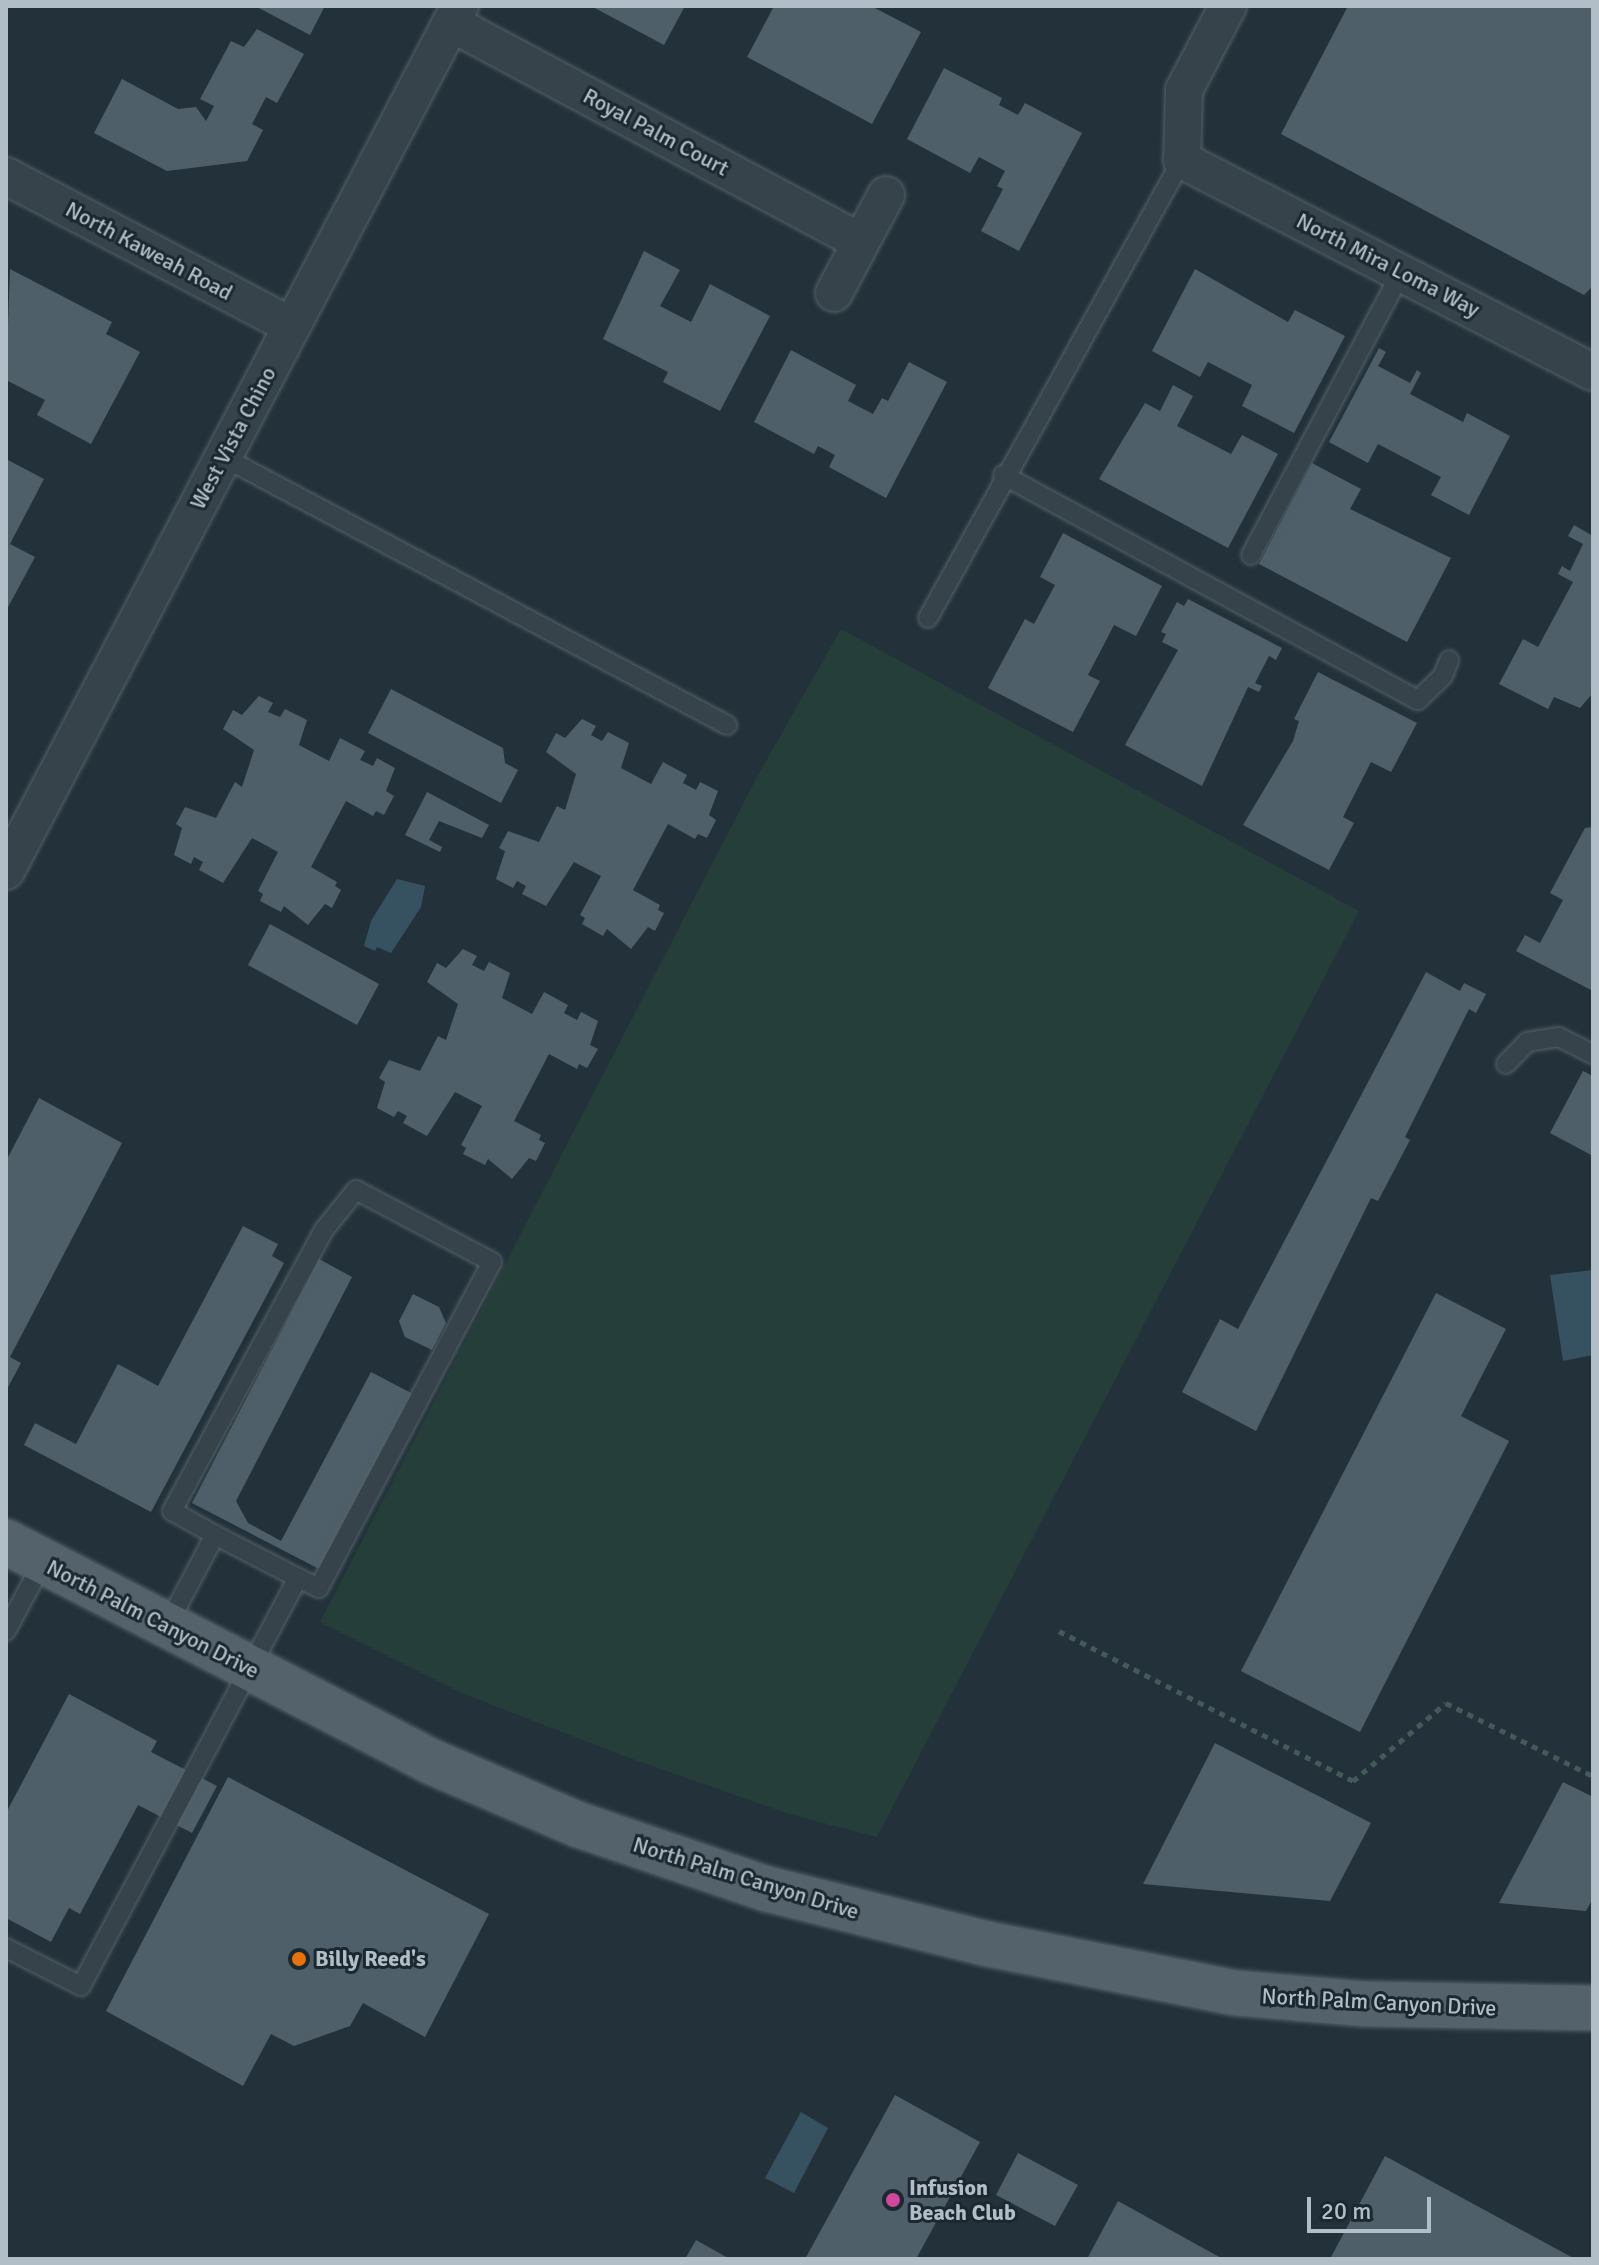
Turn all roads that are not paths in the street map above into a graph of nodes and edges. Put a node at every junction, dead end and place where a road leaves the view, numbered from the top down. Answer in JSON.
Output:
{"nodes":[{"id":1,"x":1228,"y":6,"type":"edge"},
{"id":2,"x":456,"y":15,"type":"edge"},
{"id":3,"x":1182,"y":160,"type":"junction"},
{"id":4,"x":6,"y":176,"type":"edge"},
{"id":5,"x":886,"y":195,"type":"dead end"},
{"id":6,"x":860,"y":241,"type":"junction"},
{"id":7,"x":1402,"y":271,"type":"junction"},
{"id":8,"x":834,"y":293,"type":"dead end"},
{"id":9,"x":292,"y":326,"type":"junction"},
{"id":10,"x":1593,"y":372,"type":"edge"},
{"id":11,"x":223,"y":457,"type":"junction"},
{"id":12,"x":1003,"y":475,"type":"junction"},
{"id":13,"x":1251,"y":555,"type":"dead end"},
{"id":14,"x":928,"y":618,"type":"dead end"},
{"id":15,"x":1449,"y":660,"type":"dead end"},
{"id":16,"x":727,"y":725,"type":"dead end"},
{"id":17,"x":6,"y":871,"type":"edge"},
{"id":18,"x":1593,"y":1054,"type":"edge"},
{"id":19,"x":1506,"y":1064,"type":"dead end"},
{"id":20,"x":215,"y":1535,"type":"junction"},
{"id":21,"x":24,"y":1552,"type":"edge"},
{"id":22,"x":298,"y":1578,"type":"junction"},
{"id":23,"x":167,"y":1626,"type":"junction"},
{"id":24,"x":6,"y":1631,"type":"edge"},
{"id":25,"x":252,"y":1669,"type":"junction"},
{"id":26,"x":6,"y":1948,"type":"edge"},
{"id":27,"x":1593,"y":2008,"type":"edge"}],
"edges":[{"from":1,"to":3,"type":"street"},
{"from":2,"to":6,"type":"street","name":"Royal Palm Court"},
{"from":2,"to":9,"type":"street","name":"West Vista Chino"},
{"from":3,"to":7,"type":"street","name":"North Mira Loma Way"},
{"from":3,"to":12,"type":"lane"},
{"from":4,"to":9,"type":"street","name":"North Kaweah Road"},
{"from":5,"to":6,"type":"street"},
{"from":6,"to":8,"type":"street"},
{"from":7,"to":10,"type":"street","name":"North Mira Loma Way"},
{"from":7,"to":13,"type":"lane"},
{"from":9,"to":11,"type":"street","name":"West Vista Chino"},
{"from":11,"to":16,"type":"lane"},
{"from":11,"to":17,"type":"street","name":"West Vista Chino"},
{"from":12,"to":14,"type":"lane"},
{"from":12,"to":15,"type":"lane"},
{"from":18,"to":19,"type":"lane"},
{"from":20,"to":22,"type":"lane"},
{"from":20,"to":22,"type":"lane"},
{"from":20,"to":23,"type":"lane"},
{"from":21,"to":23,"type":"main road","name":"North Palm Canyon Drive"},
{"from":21,"to":24,"type":"lane"},
{"from":22,"to":25,"type":"lane"},
{"from":23,"to":25,"type":"main road","name":"North Palm Canyon Drive"},
{"from":25,"to":26,"type":"lane"},
{"from":25,"to":27,"type":"main road","name":"North Palm Canyon Drive"}]}
